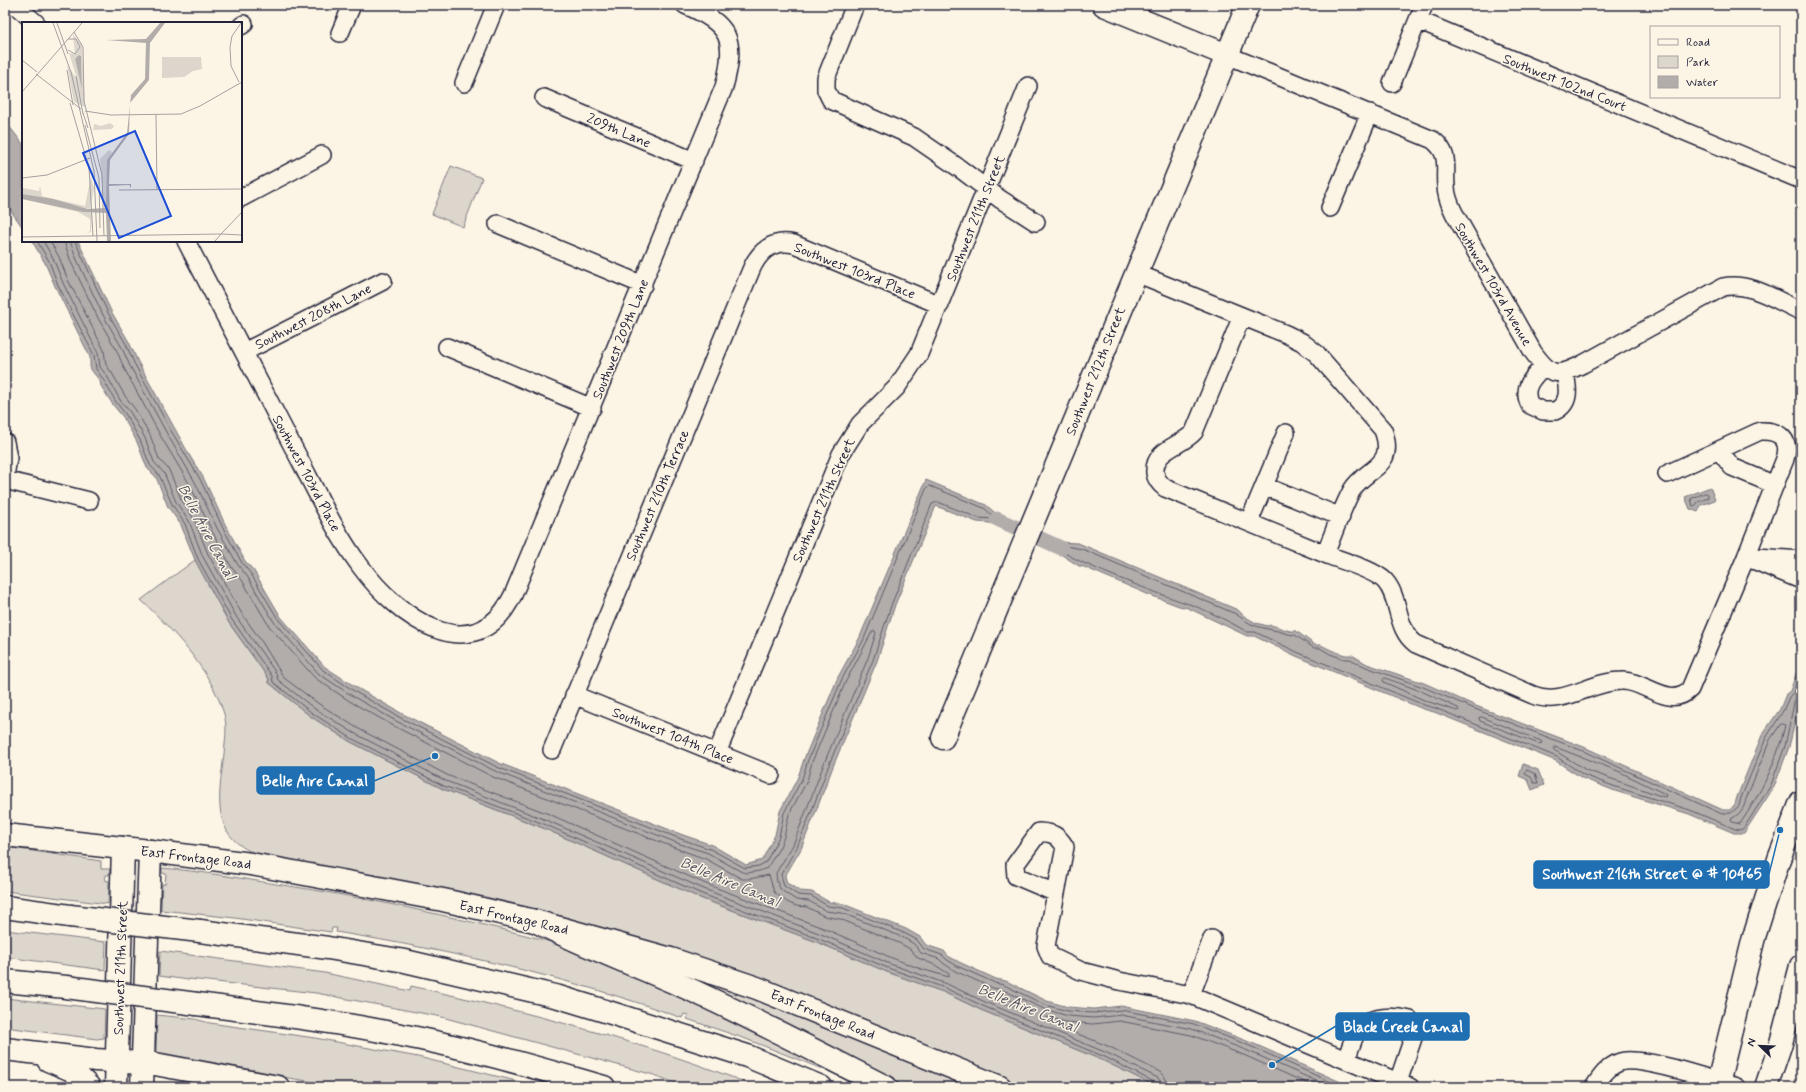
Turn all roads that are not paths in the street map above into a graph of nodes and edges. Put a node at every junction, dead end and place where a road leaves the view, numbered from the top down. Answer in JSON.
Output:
{"nodes":[{"id":1,"x":352,"y":5,"type":"edge"},
{"id":2,"x":496,"y":5,"type":"edge"},
{"id":3,"x":685,"y":5,"type":"edge"},
{"id":4,"x":855,"y":5,"type":"edge"},
{"id":5,"x":1104,"y":5,"type":"edge"},
{"id":6,"x":1248,"y":5,"type":"edge"},
{"id":7,"x":1424,"y":5,"type":"edge"},
{"id":8,"x":1418,"y":20,"type":"junction"},
{"id":9,"x":340,"y":33,"type":"dead end"},
{"id":10,"x":1227,"y":55,"type":"junction"},
{"id":11,"x":464,"y":83,"type":"dead end"},
{"id":12,"x":1392,"y":83,"type":"dead end"},
{"id":13,"x":1028,"y":86,"type":"dead end"},
{"id":14,"x":544,"y":98,"type":"dead end"},
{"id":15,"x":1370,"y":113,"type":"junction"},
{"id":16,"x":322,"y":155,"type":"dead end"},
{"id":17,"x":694,"y":161,"type":"junction"},
{"id":18,"x":1801,"y":180,"type":"edge"},
{"id":19,"x":986,"y":189,"type":"junction"},
{"id":20,"x":242,"y":197,"type":"edge"},
{"id":21,"x":1330,"y":208,"type":"dead end"},
{"id":22,"x":1036,"y":222,"type":"dead end"},
{"id":23,"x":498,"y":224,"type":"dead end"},
{"id":24,"x":187,"y":242,"type":"edge"},
{"id":25,"x":770,"y":246,"type":"joint"},
{"id":26,"x":1136,"y":273,"type":"junction"},
{"id":27,"x":383,"y":280,"type":"dead end"},
{"id":28,"x":643,"y":285,"type":"junction"},
{"id":29,"x":940,"y":305,"type":"junction"},
{"id":30,"x":1801,"y":312,"type":"edge"},
{"id":31,"x":1242,"y":316,"type":"junction"},
{"id":32,"x":447,"y":347,"type":"dead end"},
{"id":33,"x":244,"y":352,"type":"junction"},
{"id":34,"x":1544,"y":366,"type":"junction"},
{"id":35,"x":1565,"y":372,"type":"junction"},
{"id":36,"x":592,"y":408,"type":"junction"},
{"id":37,"x":1286,"y":433,"type":"dead end"},
{"id":38,"x":5,"y":442,"type":"edge"},
{"id":39,"x":1719,"y":450,"type":"junction"},
{"id":40,"x":1667,"y":474,"type":"dead end"},
{"id":41,"x":5,"y":476,"type":"edge"},
{"id":42,"x":5,"y":480,"type":"edge"},
{"id":43,"x":1775,"y":485,"type":"junction"},
{"id":44,"x":1264,"y":486,"type":"junction"},
{"id":45,"x":89,"y":501,"type":"dead end"},
{"id":46,"x":1341,"y":517,"type":"junction"},
{"id":47,"x":1250,"y":522,"type":"junction"},
{"id":48,"x":1325,"y":554,"type":"junction"},
{"id":49,"x":1746,"y":557,"type":"junction"},
{"id":50,"x":1801,"y":560,"type":"edge"},
{"id":51,"x":1801,"y":580,"type":"edge"},
{"id":52,"x":487,"y":627,"type":"joint"},
{"id":53,"x":574,"y":695,"type":"junction"},
{"id":54,"x":943,"y":738,"type":"dead end"},
{"id":55,"x":552,"y":750,"type":"dead end"},
{"id":56,"x":717,"y":753,"type":"junction"},
{"id":57,"x":771,"y":775,"type":"dead end"},
{"id":58,"x":1801,"y":802,"type":"edge"},
{"id":59,"x":5,"y":835,"type":"edge"},
{"id":60,"x":123,"y":848,"type":"junction"},
{"id":61,"x":150,"y":851,"type":"junction"},
{"id":62,"x":1056,"y":893,"type":"dead end"},
{"id":63,"x":5,"y":907,"type":"edge"},
{"id":64,"x":535,"y":921,"type":"junction"},
{"id":65,"x":1212,"y":939,"type":"dead end"},
{"id":66,"x":1801,"y":966,"type":"edge"},
{"id":67,"x":5,"y":981,"type":"edge"},
{"id":68,"x":1191,"y":995,"type":"junction"},
{"id":69,"x":5,"y":1049,"type":"edge"},
{"id":70,"x":33,"y":1052,"type":"junction"},
{"id":71,"x":1346,"y":1060,"type":"junction"},
{"id":72,"x":117,"y":1061,"type":"junction"},
{"id":73,"x":144,"y":1063,"type":"junction"},
{"id":74,"x":1404,"y":1085,"type":"edge"},
{"id":75,"x":1724,"y":1085,"type":"edge"},
{"id":76,"x":89,"y":1087,"type":"edge"},
{"id":77,"x":116,"y":1087,"type":"edge"},
{"id":78,"x":142,"y":1087,"type":"edge"},
{"id":79,"x":278,"y":1087,"type":"edge"},
{"id":80,"x":604,"y":1087,"type":"edge"},
{"id":81,"x":821,"y":1087,"type":"edge"},
{"id":82,"x":886,"y":1087,"type":"edge"},
{"id":83,"x":1000,"y":1087,"type":"edge"},
{"id":84,"x":1594,"y":1087,"type":"edge"},
{"id":85,"x":1766,"y":1087,"type":"edge"}],
"edges":[{"from":1,"to":9,"type":"street"},
{"from":2,"to":11,"type":"street"},
{"from":3,"to":17,"type":"street","name":"Southwest 209th Lane"},
{"from":4,"to":19,"type":"street"},
{"from":5,"to":10,"type":"main road"},
{"from":6,"to":10,"type":"main road","name":"Southwest 212th Street"},
{"from":7,"to":8,"type":"street"},
{"from":8,"to":12,"type":"street"},
{"from":8,"to":18,"type":"street","name":"Southwest 102nd Court"},
{"from":10,"to":15,"type":"street","name":"Southwest 103rd Avenue"},
{"from":10,"to":26,"type":"main road","name":"Southwest 212th Street"},
{"from":13,"to":19,"type":"street","name":"Southwest 211th Street"},
{"from":14,"to":17,"type":"street","name":"209th Lane"},
{"from":15,"to":21,"type":"street"},
{"from":15,"to":34,"type":"street","name":"Southwest 103rd Avenue"},
{"from":16,"to":20,"type":"street"},
{"from":17,"to":28,"type":"street","name":"Southwest 209th Lane"},
{"from":19,"to":22,"type":"street"},
{"from":19,"to":29,"type":"street","name":"Southwest 211th Street"},
{"from":23,"to":28,"type":"street"},
{"from":24,"to":33,"type":"street","name":"Southwest 103rd Place"},
{"from":25,"to":29,"type":"street","name":"Southwest 103rd Place"},
{"from":25,"to":53,"type":"street","name":"Southwest 210th Terrace"},
{"from":26,"to":31,"type":"street"},
{"from":26,"to":54,"type":"main road","name":"Southwest 212th Street"},
{"from":27,"to":33,"type":"street","name":"Southwest 208th Lane"},
{"from":28,"to":36,"type":"street","name":"Southwest 209th Lane"},
{"from":29,"to":56,"type":"street","name":"Southwest 211th Street"},
{"from":30,"to":35,"type":"street"},
{"from":31,"to":46,"type":"street"},
{"from":31,"to":47,"type":"street"},
{"from":32,"to":36,"type":"street"},
{"from":33,"to":52,"type":"street","name":"Southwest 103rd Place"},
{"from":34,"to":35,"type":"street"},
{"from":34,"to":35,"type":"street"},
{"from":36,"to":52,"type":"street","name":"Southwest 209th Lane"},
{"from":37,"to":44,"type":"street"},
{"from":38,"to":41,"type":"street"},
{"from":39,"to":40,"type":"street"},
{"from":39,"to":43,"type":"street"},
{"from":39,"to":43,"type":"street"},
{"from":42,"to":45,"type":"street"},
{"from":43,"to":49,"type":"street"},
{"from":44,"to":46,"type":"street"},
{"from":44,"to":47,"type":"street"},
{"from":46,"to":48,"type":"street"},
{"from":47,"to":48,"type":"street"},
{"from":48,"to":49,"type":"street"},
{"from":49,"to":50,"type":"street"},
{"from":49,"to":51,"type":"street"},
{"from":53,"to":55,"type":"street","name":"Southwest 210th Terrace"},
{"from":53,"to":56,"type":"street","name":"Southwest 104th Place"},
{"from":56,"to":57,"type":"street","name":"Southwest 104th Place"},
{"from":58,"to":75,"type":"main road"},
{"from":59,"to":60,"type":"main road","name":"East Frontage Road"},
{"from":60,"to":61,"type":"main road","name":"East Frontage Road"},
{"from":60,"to":72,"type":"main road","name":"Southwest 211th Street"},
{"from":61,"to":64,"type":"main road","name":"East Frontage Road"},
{"from":61,"to":73,"type":"main road","name":"Southwest 211th Street"},
{"from":62,"to":68,"type":"street"},
{"from":63,"to":81,"type":"main road","bridge":true},
{"from":64,"to":82,"type":"main road"},
{"from":64,"to":83,"type":"main road","name":"East Frontage Road"},
{"from":65,"to":68,"type":"street"},
{"from":66,"to":85,"type":"main road"},
{"from":67,"to":80,"type":"main road","bridge":true},
{"from":68,"to":71,"type":"street"},
{"from":69,"to":70,"type":"main road"},
{"from":70,"to":72,"type":"main road"},
{"from":70,"to":76,"type":"main road"},
{"from":71,"to":74,"type":"street"},
{"from":71,"to":74,"type":"street"},
{"from":72,"to":73,"type":"main road"},
{"from":72,"to":77,"type":"main road","name":"Southwest 211th Street"},
{"from":73,"to":78,"type":"main road","name":"Southwest 211th Street"},
{"from":73,"to":79,"type":"main road"},
{"from":75,"to":84,"type":"street"}]}
